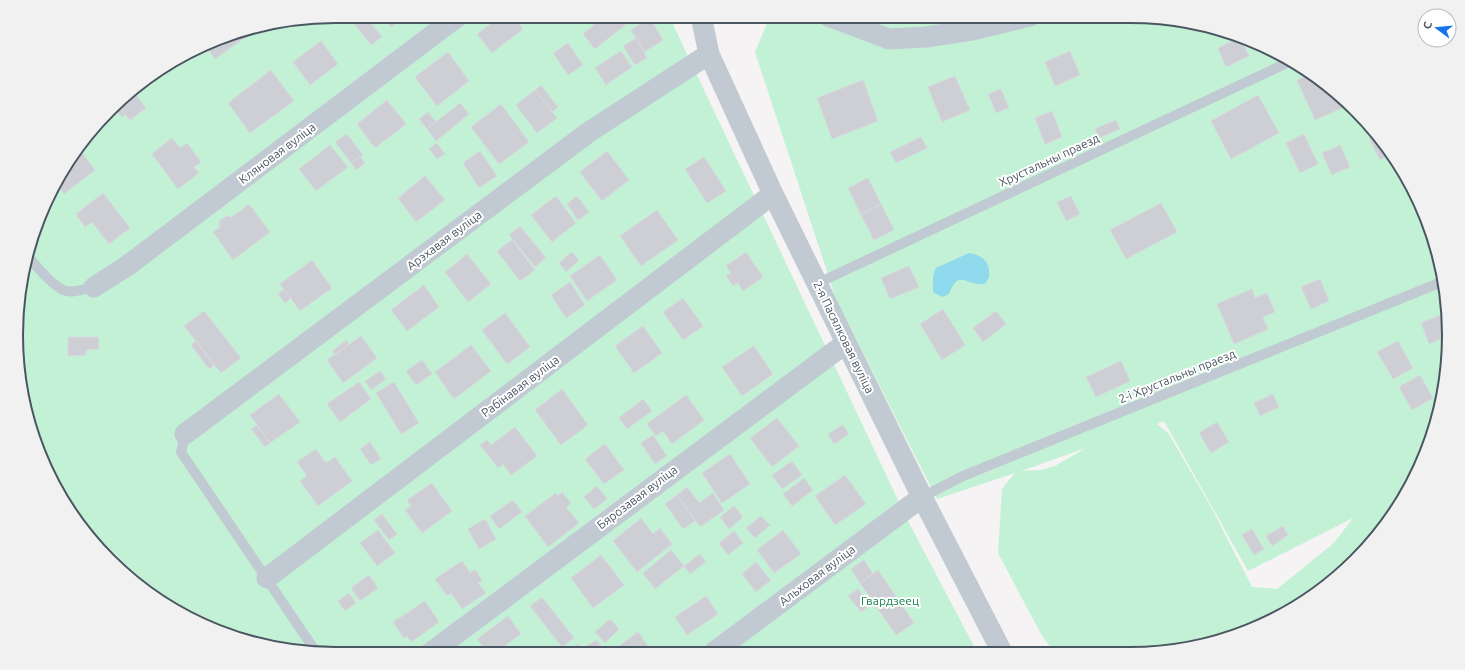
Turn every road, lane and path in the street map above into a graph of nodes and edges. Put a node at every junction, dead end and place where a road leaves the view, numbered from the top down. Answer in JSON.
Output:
{"nodes":[{"id":1,"x":449,"y":23,"type":"edge"},
{"id":2,"x":702,"y":23,"type":"edge"},
{"id":3,"x":847,"y":23,"type":"edge"},
{"id":4,"x":1001,"y":23,"type":"edge"},
{"id":5,"x":709,"y":54,"type":"junction"},
{"id":6,"x":1284,"y":64,"type":"edge"},
{"id":7,"x":773,"y":194,"type":"junction"},
{"id":8,"x":32,"y":261,"type":"edge"},
{"id":9,"x":818,"y":283,"type":"junction"},
{"id":10,"x":1437,"y":284,"type":"edge"},
{"id":11,"x":94,"y":287,"type":"joint"},
{"id":12,"x":846,"y":343,"type":"junction"},
{"id":13,"x":185,"y":434,"type":"joint"},
{"id":14,"x":922,"y":497,"type":"junction"},
{"id":15,"x":268,"y":578,"type":"junction"},
{"id":16,"x":312,"y":646,"type":"edge"},
{"id":17,"x":438,"y":647,"type":"edge"},
{"id":18,"x":721,"y":647,"type":"edge"},
{"id":19,"x":999,"y":647,"type":"edge"}],
"edges":[{"from":1,"to":11,"type":"street","name":"Кляновая вуліца"},
{"from":2,"to":5,"type":"street","name":"2-я Пасялковая вуліца"},
{"from":3,"to":4,"type":"street"},
{"from":5,"to":7,"type":"street","name":"2-я Пасялковая вуліца"},
{"from":5,"to":13,"type":"street","name":"Арэхавая вуліца"},
{"from":6,"to":9,"type":"lane","name":"Хрустальны праезд"},
{"from":7,"to":9,"type":"street","name":"2-я Пасялковая вуліца"},
{"from":7,"to":15,"type":"street","name":"Рабінавая вуліца"},
{"from":8,"to":11,"type":"lane"},
{"from":9,"to":12,"type":"street","name":"2-я Пасялковая вуліца"},
{"from":10,"to":14,"type":"lane","name":"2-і Хрустальны праезд"},
{"from":12,"to":14,"type":"street","name":"2-я Пасялковая вуліца"},
{"from":12,"to":17,"type":"street","name":"Бярозавая вуліца"},
{"from":13,"to":15,"type":"lane"},
{"from":14,"to":18,"type":"street","name":"Альховая вуліца"},
{"from":14,"to":19,"type":"street","name":"2-я Пасялковая вуліца"},
{"from":15,"to":16,"type":"lane"}]}
